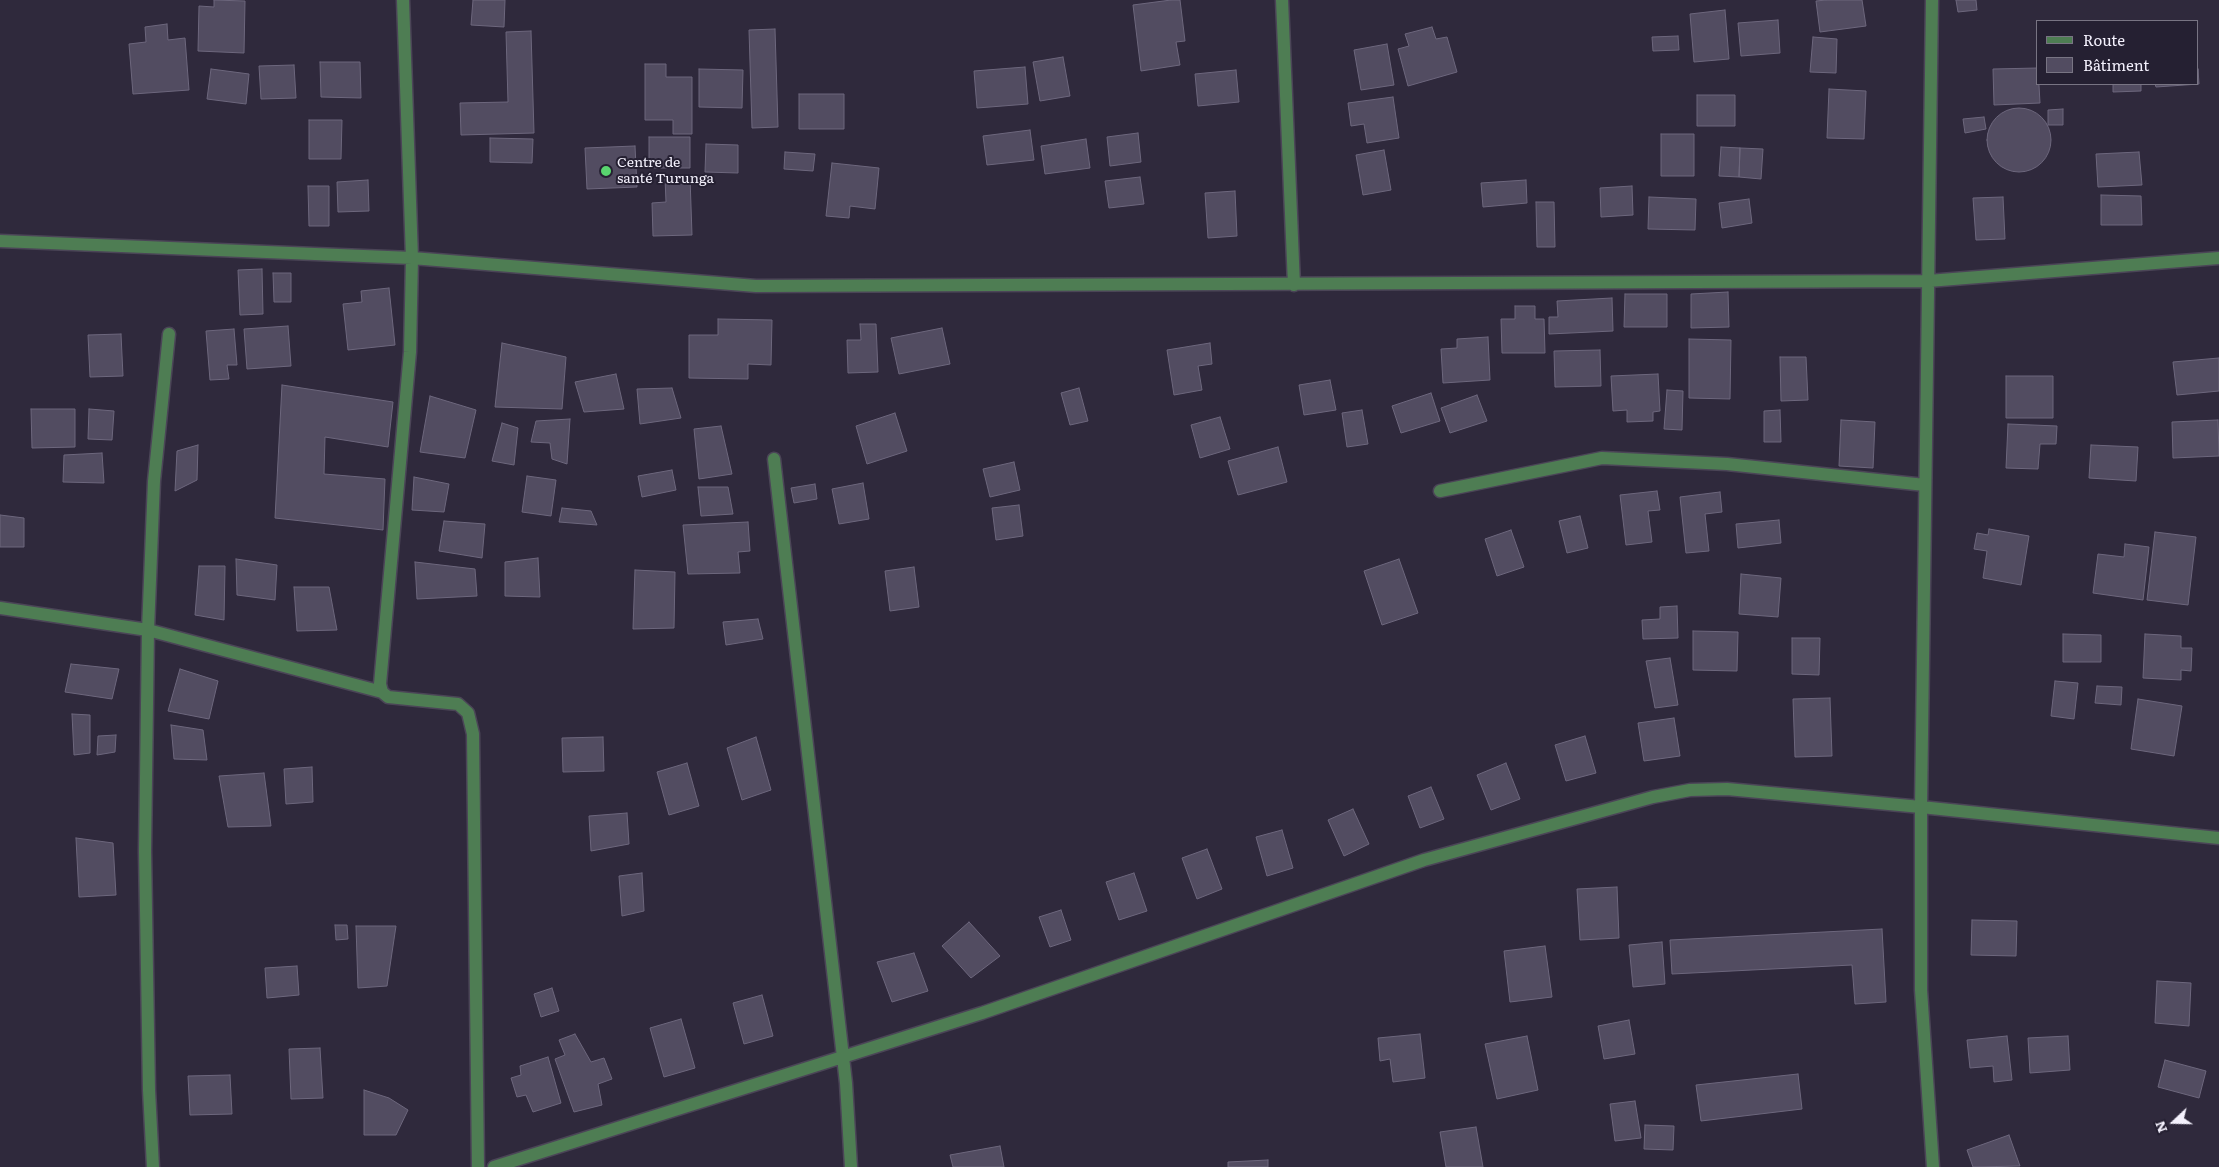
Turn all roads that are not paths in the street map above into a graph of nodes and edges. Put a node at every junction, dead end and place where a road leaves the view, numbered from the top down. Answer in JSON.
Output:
{"nodes":[{"id":1,"x":403,"y":0,"type":"edge"},
{"id":2,"x":1282,"y":0,"type":"edge"},
{"id":3,"x":1932,"y":0,"type":"edge"},
{"id":4,"x":0,"y":241,"type":"edge"},
{"id":5,"x":412,"y":258,"type":"junction"},
{"id":6,"x":2219,"y":258,"type":"edge"},
{"id":7,"x":1928,"y":281,"type":"junction"},
{"id":8,"x":1294,"y":285,"type":"junction"},
{"id":9,"x":169,"y":334,"type":"dead end"},
{"id":10,"x":774,"y":460,"type":"dead end"},
{"id":11,"x":1925,"y":485,"type":"junction"},
{"id":12,"x":1440,"y":492,"type":"dead end"},
{"id":13,"x":0,"y":608,"type":"edge"},
{"id":14,"x":148,"y":630,"type":"junction"},
{"id":15,"x":382,"y":692,"type":"junction"},
{"id":16,"x":1921,"y":806,"type":"junction"},
{"id":17,"x":2219,"y":838,"type":"edge"},
{"id":18,"x":842,"y":1056,"type":"junction"},
{"id":19,"x":153,"y":1167,"type":"edge"},
{"id":20,"x":478,"y":1167,"type":"edge"},
{"id":21,"x":494,"y":1167,"type":"edge"},
{"id":22,"x":851,"y":1167,"type":"edge"},
{"id":23,"x":1933,"y":1167,"type":"edge"}],
"edges":[{"from":1,"to":5,"type":"street"},
{"from":2,"to":8,"type":"street"},
{"from":3,"to":7,"type":"street"},
{"from":4,"to":5,"type":"street"},
{"from":5,"to":8,"type":"street"},
{"from":5,"to":15,"type":"street"},
{"from":6,"to":7,"type":"street"},
{"from":7,"to":8,"type":"street"},
{"from":7,"to":11,"type":"street"},
{"from":9,"to":14,"type":"street"},
{"from":10,"to":18,"type":"street"},
{"from":11,"to":12,"type":"street"},
{"from":11,"to":16,"type":"street"},
{"from":13,"to":14,"type":"street"},
{"from":14,"to":15,"type":"street"},
{"from":14,"to":19,"type":"street"},
{"from":15,"to":20,"type":"street"},
{"from":16,"to":17,"type":"street"},
{"from":16,"to":18,"type":"street"},
{"from":16,"to":23,"type":"street"},
{"from":18,"to":21,"type":"street"},
{"from":18,"to":22,"type":"street"}]}
